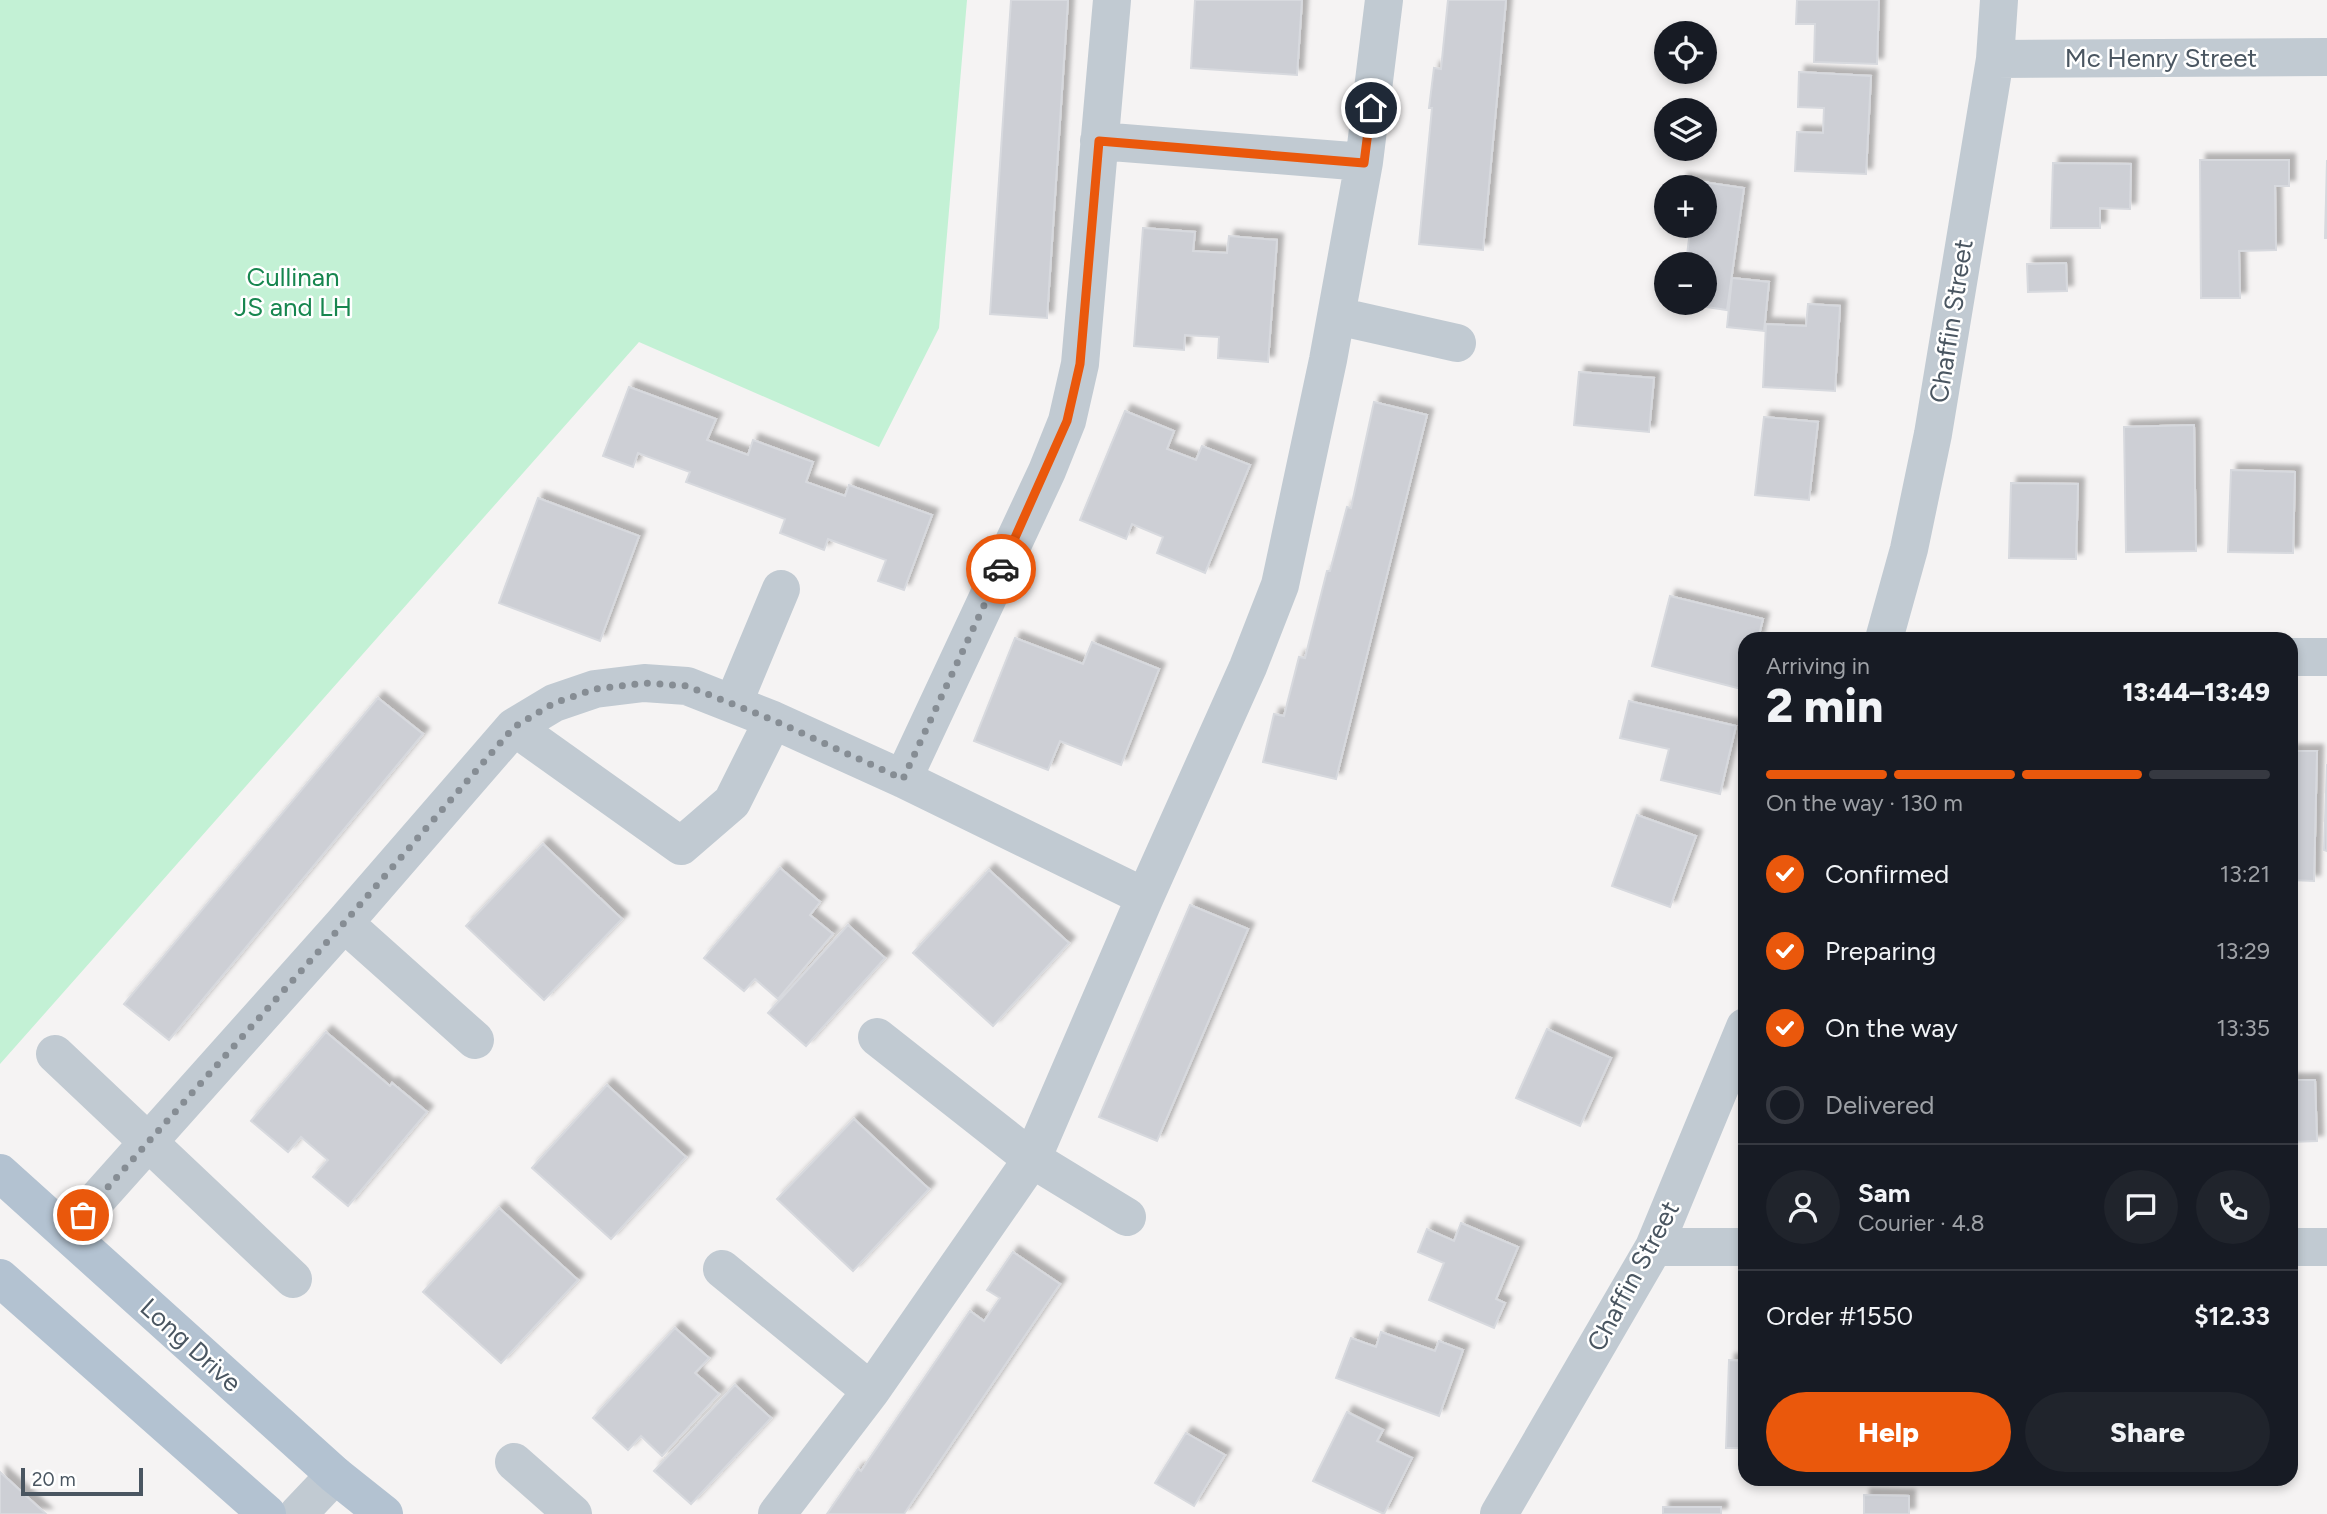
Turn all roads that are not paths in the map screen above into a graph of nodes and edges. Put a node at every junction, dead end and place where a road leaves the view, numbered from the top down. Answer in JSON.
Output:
{"nodes":[{"id":1,"x":1112,"y":0,"type":"edge"},
{"id":2,"x":1384,"y":0,"type":"edge"},
{"id":3,"x":1999,"y":0,"type":"edge"},
{"id":4,"x":2327,"y":57,"type":"edge"},
{"id":5,"x":1995,"y":59,"type":"junction"},
{"id":6,"x":1099,"y":141,"type":"junction"},
{"id":7,"x":1364,"y":163,"type":"junction"},
{"id":8,"x":1336,"y":316,"type":"junction"},
{"id":9,"x":1457,"y":343,"type":"dead end"},
{"id":10,"x":781,"y":589,"type":"dead end"},
{"id":11,"x":1886,"y":632,"type":"edge"},
{"id":12,"x":2298,"y":657,"type":"edge"},
{"id":13,"x":2327,"y":657,"type":"edge"},
{"id":14,"x":733,"y":704,"type":"junction"},
{"id":15,"x":773,"y":720,"type":"junction"},
{"id":16,"x":514,"y":727,"type":"junction"},
{"id":17,"x":903,"y":779,"type":"junction"},
{"id":18,"x":1145,"y":897,"type":"junction"},
{"id":19,"x":344,"y":923,"type":"junction"},
{"id":20,"x":877,"y":1037,"type":"dead end"},
{"id":21,"x":475,"y":1040,"type":"dead end"},
{"id":22,"x":1738,"y":1044,"type":"edge"},
{"id":23,"x":55,"y":1054,"type":"dead end"},
{"id":24,"x":148,"y":1141,"type":"junction"},
{"id":25,"x":1032,"y":1159,"type":"junction"},
{"id":26,"x":0,"y":1172,"type":"edge"},
{"id":27,"x":1127,"y":1217,"type":"dead end"},
{"id":28,"x":67,"y":1233,"type":"junction"},
{"id":29,"x":1654,"y":1247,"type":"junction"},
{"id":30,"x":1738,"y":1247,"type":"edge"},
{"id":31,"x":2298,"y":1247,"type":"edge"},
{"id":32,"x":2327,"y":1247,"type":"edge"},
{"id":33,"x":722,"y":1269,"type":"dead end"},
{"id":34,"x":293,"y":1279,"type":"dead end"},
{"id":35,"x":4,"y":1289,"type":"edge"},
{"id":36,"x":871,"y":1391,"type":"junction"},
{"id":37,"x":514,"y":1462,"type":"dead end"},
{"id":38,"x":335,"y":1475,"type":"junction"},
{"id":39,"x":267,"y":1514,"type":"edge"},
{"id":40,"x":298,"y":1514,"type":"edge"},
{"id":41,"x":384,"y":1514,"type":"edge"},
{"id":42,"x":573,"y":1514,"type":"edge"},
{"id":43,"x":777,"y":1514,"type":"edge"},
{"id":44,"x":1499,"y":1514,"type":"edge"}],
"edges":[{"from":1,"to":6,"type":"street"},
{"from":2,"to":7,"type":"street"},
{"from":3,"to":5,"type":"street","name":"Chaffin Street"},
{"from":4,"to":5,"type":"street","name":"Mc Henry Street"},
{"from":5,"to":11,"type":"street","name":"Chaffin Street"},
{"from":6,"to":7,"type":"street"},
{"from":6,"to":17,"type":"street"},
{"from":7,"to":8,"type":"street"},
{"from":8,"to":9,"type":"street"},
{"from":8,"to":18,"type":"street"},
{"from":10,"to":14,"type":"street"},
{"from":12,"to":13,"type":"street"},
{"from":14,"to":15,"type":"street"},
{"from":14,"to":16,"type":"street"},
{"from":15,"to":16,"type":"street"},
{"from":15,"to":17,"type":"street"},
{"from":16,"to":19,"type":"street"},
{"from":17,"to":18,"type":"street"},
{"from":18,"to":25,"type":"street"},
{"from":19,"to":21,"type":"street"},
{"from":19,"to":24,"type":"street"},
{"from":20,"to":25,"type":"street"},
{"from":22,"to":29,"type":"street","name":"Chaffin Street"},
{"from":23,"to":24,"type":"street"},
{"from":24,"to":28,"type":"street"},
{"from":24,"to":34,"type":"street"},
{"from":25,"to":27,"type":"street"},
{"from":25,"to":36,"type":"street"},
{"from":26,"to":28,"type":"main road","name":"Long Drive"},
{"from":28,"to":38,"type":"main road","name":"Long Drive"},
{"from":29,"to":30,"type":"street"},
{"from":29,"to":44,"type":"street","name":"Chaffin Street"},
{"from":31,"to":32,"type":"street"},
{"from":33,"to":36,"type":"street"},
{"from":35,"to":39,"type":"main road"},
{"from":36,"to":43,"type":"street"},
{"from":37,"to":42,"type":"street"},
{"from":38,"to":40,"type":"street"},
{"from":38,"to":41,"type":"main road","name":"Long Drive"}]}
